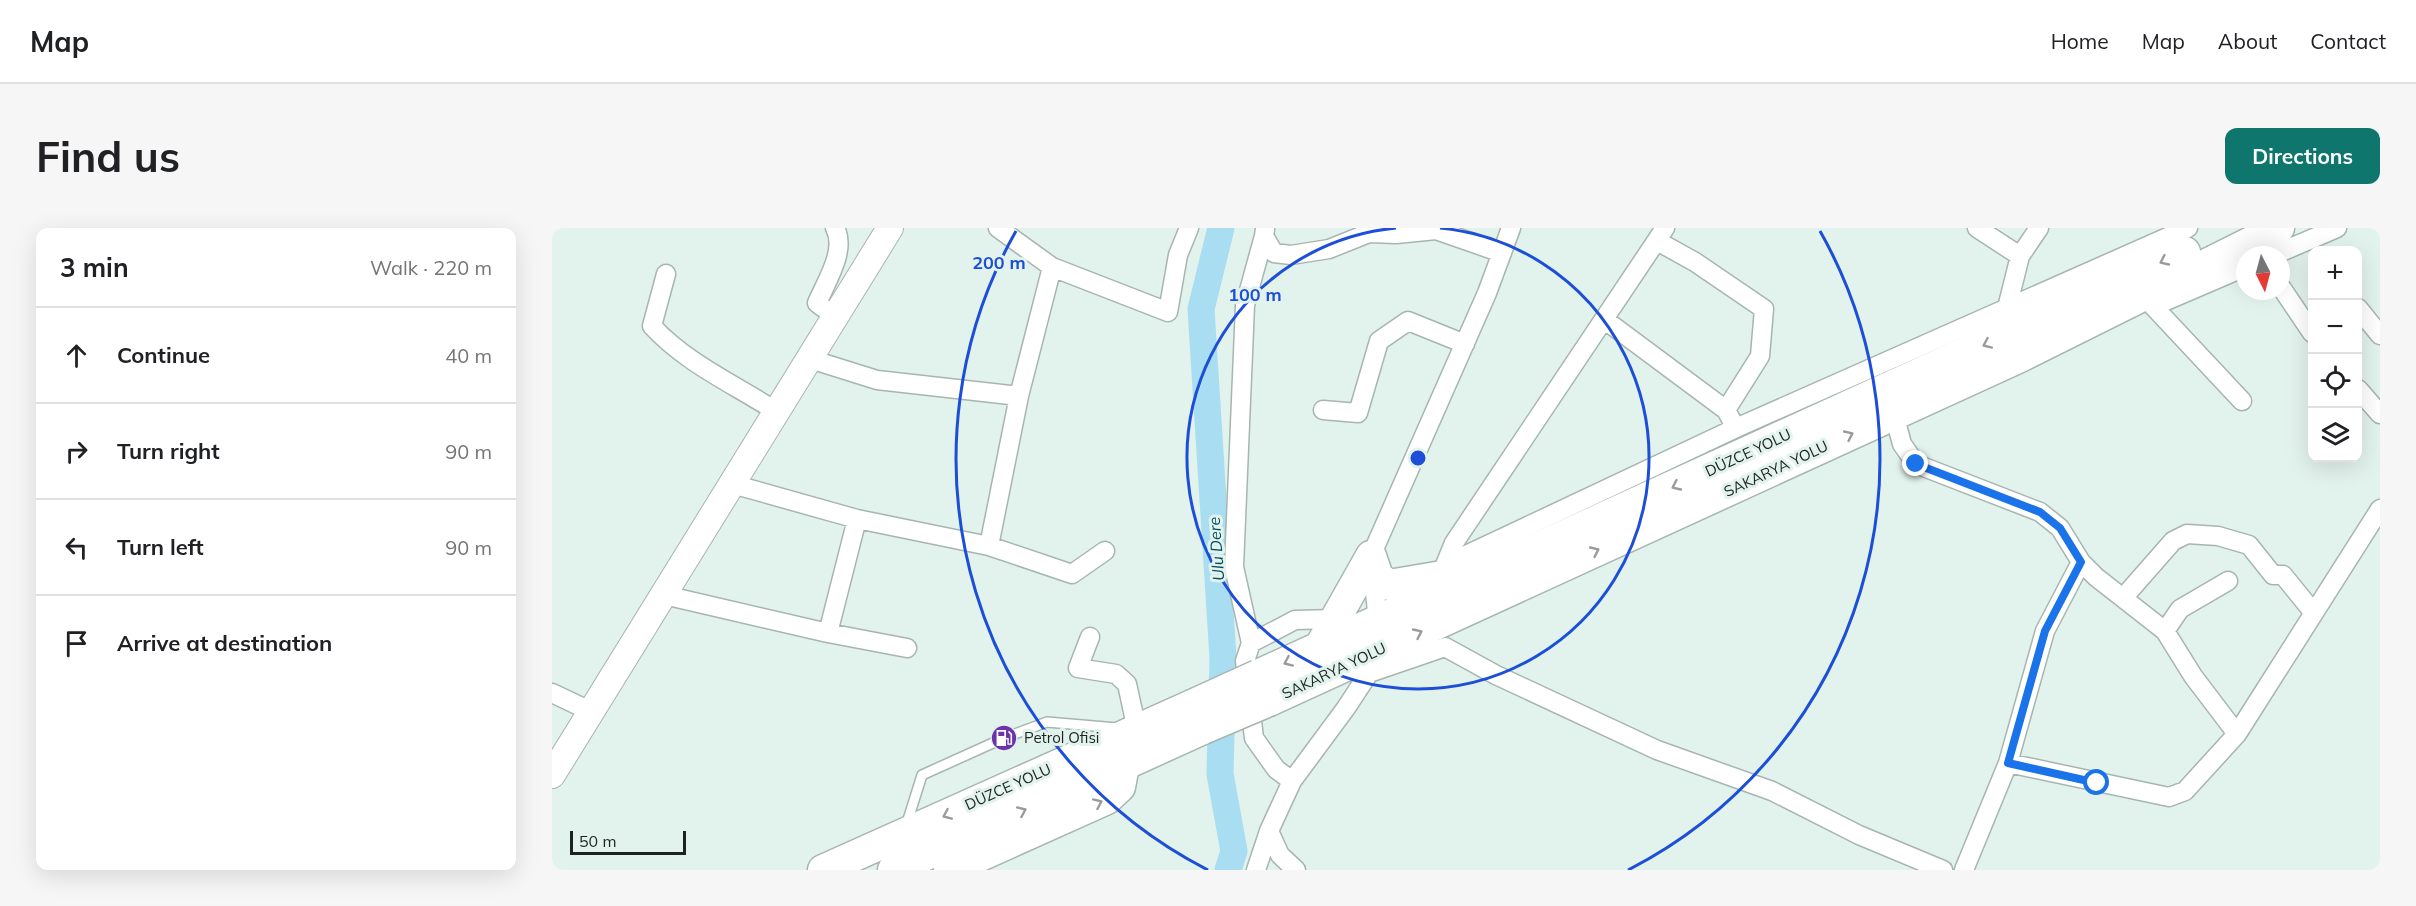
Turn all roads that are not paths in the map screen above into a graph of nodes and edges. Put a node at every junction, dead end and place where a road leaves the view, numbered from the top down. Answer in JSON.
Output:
{"nodes":[{"id":1,"x":835,"y":228,"type":"edge"},
{"id":2,"x":890,"y":228,"type":"edge"},
{"id":3,"x":998,"y":228,"type":"edge"},
{"id":4,"x":1189,"y":228,"type":"edge"},
{"id":5,"x":1511,"y":228,"type":"edge"},
{"id":6,"x":1977,"y":228,"type":"edge"},
{"id":7,"x":2039,"y":228,"type":"edge"},
{"id":8,"x":2188,"y":228,"type":"edge"},
{"id":9,"x":2236,"y":228,"type":"edge"},
{"id":10,"x":2279,"y":228,"type":"edge"},
{"id":11,"x":2337,"y":228,"type":"edge"},
{"id":12,"x":1264,"y":232,"type":"edge"},
{"id":13,"x":1661,"y":234,"type":"edge"},
{"id":14,"x":2313,"y":245,"type":"edge"},
{"id":15,"x":2290,"y":251,"type":"edge"},
{"id":16,"x":1502,"y":254,"type":"junction"},
{"id":17,"x":2020,"y":256,"type":"junction"},
{"id":18,"x":1052,"y":267,"type":"junction"},
{"id":19,"x":2236,"y":271,"type":"edge"},
{"id":20,"x":666,"y":274,"type":"dead end"},
{"id":21,"x":2290,"y":300,"type":"edge"},
{"id":22,"x":2153,"y":306,"type":"junction"},
{"id":23,"x":2007,"y":309,"type":"junction"},
{"id":24,"x":2362,"y":313,"type":"edge"},
{"id":25,"x":836,"y":317,"type":"junction"},
{"id":26,"x":1605,"y":320,"type":"junction"},
{"id":27,"x":2308,"y":326,"type":"edge"},
{"id":28,"x":2380,"y":335,"type":"edge"},
{"id":29,"x":1465,"y":344,"type":"junction"},
{"id":30,"x":2020,"y":357,"type":"junction"},
{"id":31,"x":810,"y":359,"type":"junction"},
{"id":32,"x":2362,"y":394,"type":"edge"},
{"id":33,"x":1019,"y":396,"type":"junction"},
{"id":34,"x":2242,"y":401,"type":"dead end"},
{"id":35,"x":1323,"y":410,"type":"dead end"},
{"id":36,"x":1726,"y":410,"type":"junction"},
{"id":37,"x":777,"y":412,"type":"junction"},
{"id":38,"x":1894,"y":414,"type":"junction"},
{"id":39,"x":2380,"y":414,"type":"edge"},
{"id":40,"x":1736,"y":428,"type":"junction"},
{"id":41,"x":732,"y":484,"type":"junction"},
{"id":42,"x":2380,"y":509,"type":"edge"},
{"id":43,"x":857,"y":519,"type":"junction"},
{"id":44,"x":989,"y":546,"type":"junction"},
{"id":45,"x":1105,"y":551,"type":"dead end"},
{"id":46,"x":1371,"y":556,"type":"junction"},
{"id":47,"x":2081,"y":562,"type":"junction"},
{"id":48,"x":1438,"y":580,"type":"junction"},
{"id":49,"x":2228,"y":581,"type":"dead end"},
{"id":50,"x":664,"y":595,"type":"junction"},
{"id":51,"x":2123,"y":598,"type":"junction"},
{"id":52,"x":2313,"y":612,"type":"junction"},
{"id":53,"x":1335,"y":619,"type":"junction"},
{"id":54,"x":2165,"y":631,"type":"junction"},
{"id":55,"x":828,"y":633,"type":"junction"},
{"id":56,"x":1382,"y":634,"type":"junction"},
{"id":57,"x":1090,"y":637,"type":"dead end"},
{"id":58,"x":1251,"y":643,"type":"junction"},
{"id":59,"x":907,"y":648,"type":"dead end"},
{"id":60,"x":1319,"y":648,"type":"junction"},
{"id":61,"x":1369,"y":673,"type":"junction"},
{"id":62,"x":1264,"y":688,"type":"junction"},
{"id":63,"x":552,"y":693,"type":"edge"},
{"id":64,"x":592,"y":711,"type":"junction"},
{"id":65,"x":1197,"y":717,"type":"junction"},
{"id":66,"x":1137,"y":730,"type":"junction"},
{"id":67,"x":2237,"y":734,"type":"junction"},
{"id":68,"x":556,"y":761,"type":"edge"},
{"id":69,"x":2008,"y":763,"type":"junction"},
{"id":70,"x":1124,"y":765,"type":"junction"},
{"id":71,"x":1292,"y":781,"type":"junction"},
{"id":72,"x":1269,"y":831,"type":"junction"},
{"id":73,"x":904,"y":834,"type":"junction"},
{"id":74,"x":824,"y":870,"type":"edge"},
{"id":75,"x":893,"y":870,"type":"edge"},
{"id":76,"x":949,"y":870,"type":"edge"},
{"id":77,"x":1256,"y":870,"type":"edge"},
{"id":78,"x":1296,"y":870,"type":"edge"},
{"id":79,"x":1943,"y":870,"type":"edge"},
{"id":80,"x":1964,"y":870,"type":"edge"}],
"edges":[{"from":1,"to":25,"type":"street"},
{"from":2,"to":25,"type":"main road"},
{"from":3,"to":18,"type":"street"},
{"from":4,"to":18,"type":"street"},
{"from":5,"to":16,"type":"street"},
{"from":6,"to":17,"type":"street"},
{"from":7,"to":17,"type":"street"},
{"from":8,"to":23,"type":"street"},
{"from":9,"to":48,"type":"highway","name":"DÜZCE YOLU","one_way":true},
{"from":10,"to":30,"type":"highway","name":"SAKARYA YOLU"},
{"from":11,"to":14,"type":"street"},
{"from":12,"to":16,"type":"street"},
{"from":12,"to":58,"type":"street"},
{"from":13,"to":26,"type":"street"},
{"from":13,"to":36,"type":"street"},
{"from":14,"to":15,"type":"street"},
{"from":16,"to":29,"type":"street"},
{"from":17,"to":23,"type":"street"},
{"from":18,"to":33,"type":"street"},
{"from":19,"to":22,"type":"street"},
{"from":20,"to":37,"type":"street"},
{"from":21,"to":27,"type":"street"},
{"from":22,"to":30,"type":"street"},
{"from":22,"to":34,"type":"street"},
{"from":23,"to":40,"type":"street"},
{"from":24,"to":28,"type":"street"},
{"from":25,"to":31,"type":"main road"},
{"from":26,"to":36,"type":"street"},
{"from":26,"to":48,"type":"street"},
{"from":29,"to":35,"type":"street"},
{"from":29,"to":46,"type":"street"},
{"from":30,"to":38,"type":"highway","name":"SAKARYA YOLU"},
{"from":31,"to":33,"type":"street"},
{"from":31,"to":37,"type":"main road"},
{"from":32,"to":39,"type":"street"},
{"from":33,"to":44,"type":"street"},
{"from":36,"to":40,"type":"street"},
{"from":37,"to":41,"type":"main road"},
{"from":38,"to":47,"type":"street"},
{"from":56,"to":38,"type":"highway","name":"SAKARYA YOLU","one_way":true},
{"from":40,"to":48,"type":"street"},
{"from":41,"to":43,"type":"street"},
{"from":41,"to":50,"type":"main road"},
{"from":42,"to":52,"type":"street"},
{"from":43,"to":44,"type":"street"},
{"from":43,"to":55,"type":"street"},
{"from":44,"to":45,"type":"street"},
{"from":46,"to":48,"type":"highway"},
{"from":46,"to":53,"type":"highway"},
{"from":46,"to":56,"type":"street"},
{"from":47,"to":51,"type":"street"},
{"from":47,"to":69,"type":"street"},
{"from":48,"to":56,"type":"highway","name":"DÜZCE YOLU"},
{"from":49,"to":54,"type":"street"},
{"from":50,"to":55,"type":"street"},
{"from":50,"to":64,"type":"main road"},
{"from":51,"to":52,"type":"street"},
{"from":51,"to":54,"type":"street"},
{"from":52,"to":67,"type":"street"},
{"from":53,"to":58,"type":"street"},
{"from":53,"to":60,"type":"highway"},
{"from":54,"to":67,"type":"street"},
{"from":55,"to":59,"type":"street"},
{"from":56,"to":60,"type":"highway","name":"DÜZCE YOLU"},
{"from":56,"to":61,"type":"street"},
{"from":56,"to":62,"type":"highway","name":"SAKARYA YOLU"},
{"from":57,"to":66,"type":"street"},
{"from":58,"to":71,"type":"street"},
{"from":60,"to":62,"type":"highway","name":"DÜZCE YOLU","one_way":true},
{"from":61,"to":71,"type":"street"},
{"from":61,"to":79,"type":"street"},
{"from":62,"to":65,"type":"highway","bridge":true},
{"from":63,"to":64,"type":"street"},
{"from":64,"to":68,"type":"main road"},
{"from":65,"to":66,"type":"highway","name":"DÜZCE YOLU"},
{"from":65,"to":70,"type":"highway"},
{"from":66,"to":73,"type":"highway","name":"DÜZCE YOLU","one_way":true},
{"from":66,"to":73,"type":"lane"},
{"from":67,"to":69,"type":"street"},
{"from":69,"to":80,"type":"street"},
{"from":75,"to":70,"type":"highway","one_way":true},
{"from":76,"to":70,"type":"highway","one_way":true},
{"from":71,"to":72,"type":"street"},
{"from":72,"to":77,"type":"street"},
{"from":72,"to":78,"type":"street"},
{"from":73,"to":74,"type":"highway","name":"DÜZCE YOLU"}]}
